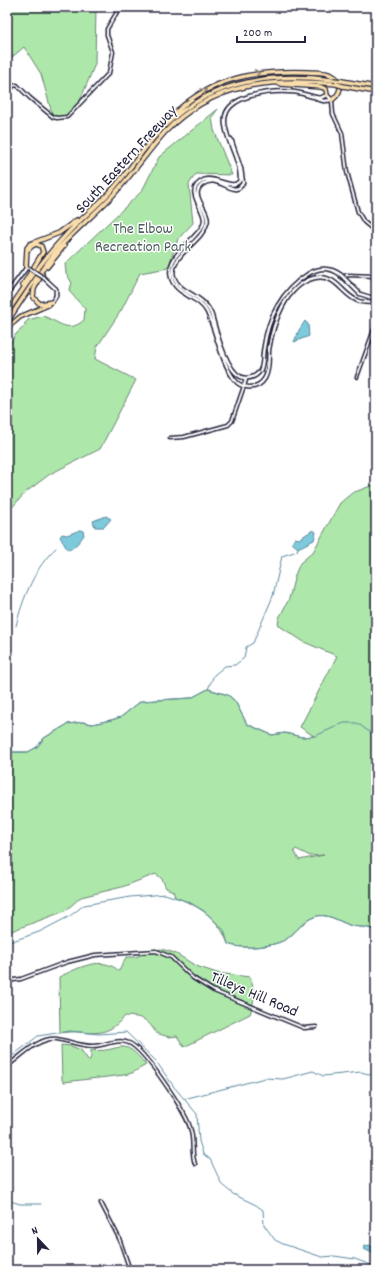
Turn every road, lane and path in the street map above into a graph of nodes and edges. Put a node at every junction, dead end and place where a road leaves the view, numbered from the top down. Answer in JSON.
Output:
{"nodes":[{"id":1,"x":120,"y":7,"type":"edge"},
{"id":2,"x":376,"y":87,"type":"edge"},
{"id":3,"x":228,"y":91,"type":"junction"},
{"id":4,"x":376,"y":92,"type":"edge"},
{"id":5,"x":7,"y":95,"type":"edge"},
{"id":6,"x":327,"y":95,"type":"junction"},
{"id":7,"x":332,"y":101,"type":"junction"},
{"id":8,"x":155,"y":136,"type":"junction"},
{"id":9,"x":109,"y":193,"type":"junction"},
{"id":10,"x":376,"y":232,"type":"edge"},
{"id":11,"x":72,"y":235,"type":"junction"},
{"id":12,"x":28,"y":267,"type":"junction"},
{"id":13,"x":376,"y":276,"type":"edge"},
{"id":14,"x":342,"y":277,"type":"junction"},
{"id":15,"x":7,"y":294,"type":"edge"},
{"id":16,"x":16,"y":299,"type":"junction"},
{"id":17,"x":376,"y":299,"type":"edge"},
{"id":18,"x":52,"y":302,"type":"junction"},
{"id":19,"x":376,"y":302,"type":"edge"},
{"id":20,"x":7,"y":313,"type":"edge"},
{"id":21,"x":7,"y":322,"type":"edge"},
{"id":22,"x":376,"y":324,"type":"edge"},
{"id":23,"x":7,"y":328,"type":"edge"},
{"id":24,"x":240,"y":377,"type":"junction"},
{"id":25,"x":357,"y":377,"type":"dead end"},
{"id":26,"x":246,"y":378,"type":"junction"},
{"id":27,"x":244,"y":386,"type":"junction"},
{"id":28,"x":170,"y":438,"type":"dead end"},
{"id":29,"x":7,"y":981,"type":"edge"},
{"id":30,"x":316,"y":1027,"type":"dead end"},
{"id":31,"x":7,"y":1066,"type":"edge"},
{"id":32,"x":195,"y":1164,"type":"dead end"},
{"id":33,"x":101,"y":1203,"type":"dead end"},
{"id":34,"x":130,"y":1270,"type":"edge"}],
"edges":[{"from":1,"to":5,"type":"street"},
{"from":2,"to":8,"type":"highway","name":"South Eastern Freeway","bridge":true},
{"from":3,"to":4,"type":"highway","name":"South Eastern Freeway","bridge":true},
{"from":3,"to":6,"type":"highway"},
{"from":3,"to":11,"type":"highway","name":"South Eastern Freeway"},
{"from":6,"to":7,"type":"main road"},
{"from":6,"to":27,"type":"main road"},
{"from":8,"to":7,"type":"highway","one_way":true},
{"from":7,"to":10,"type":"street"},
{"from":7,"to":24,"type":"main road"},
{"from":8,"to":9,"type":"highway","name":"South Eastern Freeway"},
{"from":9,"to":12,"type":"highway"},
{"from":9,"to":16,"type":"highway","name":"South Eastern Freeway"},
{"from":11,"to":18,"type":"highway"},
{"from":11,"to":21,"type":"highway","name":"South Eastern Freeway"},
{"from":12,"to":15,"type":"main road"},
{"from":12,"to":16,"type":"highway"},
{"from":12,"to":18,"type":"main road","bridge":true},
{"from":13,"to":14,"type":"street"},
{"from":14,"to":17,"type":"main road"},
{"from":14,"to":26,"type":"main road"},
{"from":16,"to":20,"type":"highway","name":"South Eastern Freeway"},
{"from":18,"to":23,"type":"highway"},
{"from":19,"to":27,"type":"main road"},
{"from":22,"to":25,"type":"street"},
{"from":24,"to":26,"type":"main road"},
{"from":24,"to":27,"type":"main road"},
{"from":26,"to":27,"type":"main road"},
{"from":27,"to":28,"type":"street"},
{"from":29,"to":30,"type":"street","name":"Tilleys Hill Road"},
{"from":31,"to":32,"type":"street"},
{"from":33,"to":34,"type":"street"}]}
